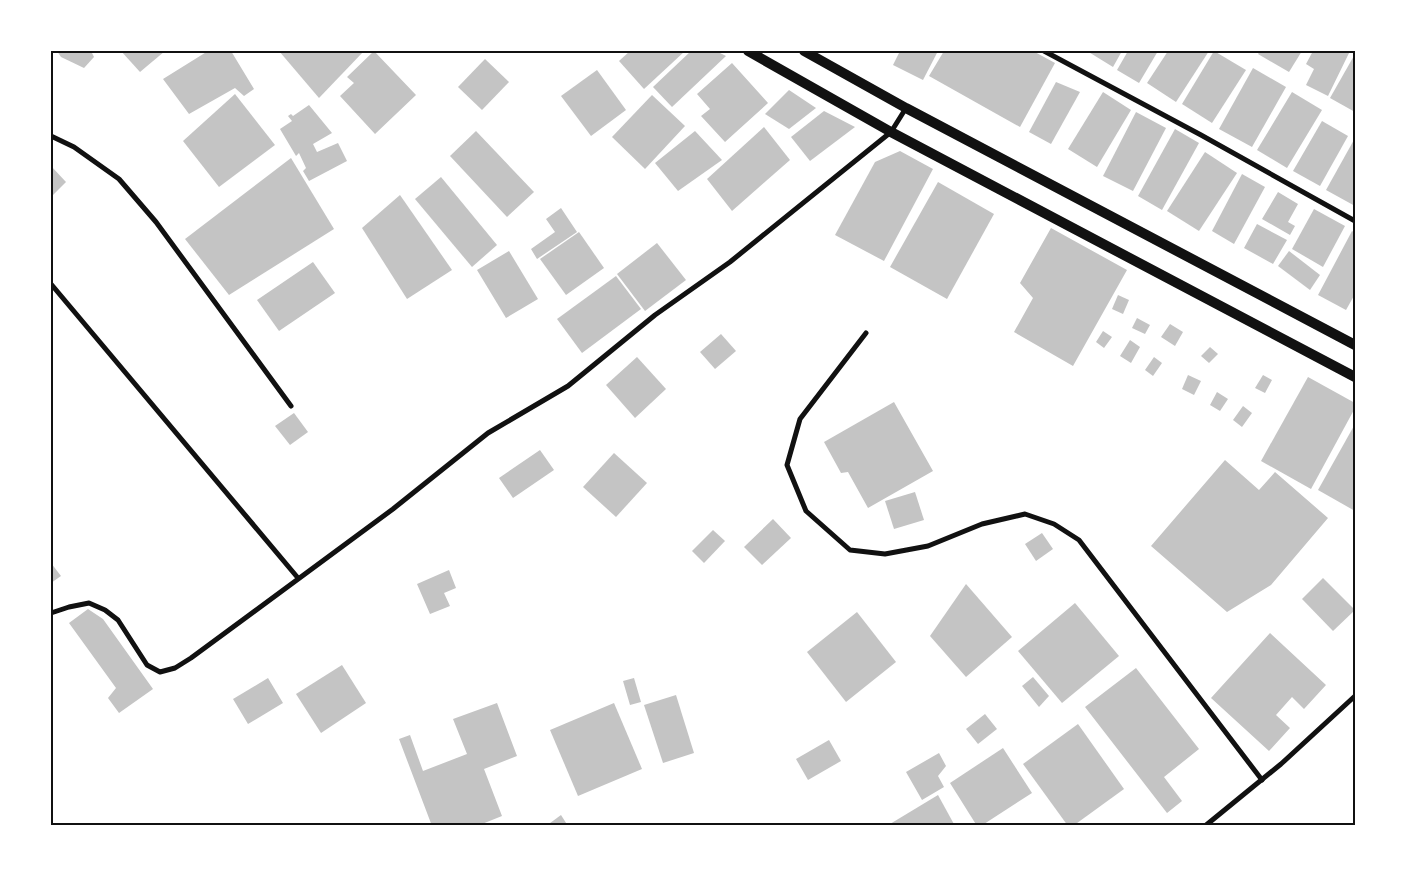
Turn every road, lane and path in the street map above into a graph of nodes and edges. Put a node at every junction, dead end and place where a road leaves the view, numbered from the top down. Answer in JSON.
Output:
{"nodes":[{"id":1,"x":748,"y":51,"type":"edge"},
{"id":2,"x":804,"y":51,"type":"edge"},
{"id":3,"x":1044,"y":51,"type":"edge"},
{"id":4,"x":906,"y":108,"type":"junction"},
{"id":5,"x":891,"y":132,"type":"junction"},
{"id":6,"x":51,"y":136,"type":"edge"},
{"id":7,"x":1355,"y":220,"type":"edge"},
{"id":8,"x":51,"y":284,"type":"edge"},
{"id":9,"x":866,"y":333,"type":"dead end"},
{"id":10,"x":1355,"y":345,"type":"edge"},
{"id":11,"x":1355,"y":377,"type":"edge"},
{"id":12,"x":291,"y":406,"type":"dead end"},
{"id":13,"x":298,"y":578,"type":"junction"},
{"id":14,"x":51,"y":613,"type":"edge"},
{"id":15,"x":1355,"y":696,"type":"edge"},
{"id":16,"x":1262,"y":780,"type":"junction"},
{"id":17,"x":1205,"y":826,"type":"edge"}],
"edges":[{"from":1,"to":5,"type":"main road"},
{"from":2,"to":4,"type":"main road"},
{"from":3,"to":7,"type":"street"},
{"from":4,"to":5,"type":"street"},
{"from":4,"to":10,"type":"main road"},
{"from":5,"to":11,"type":"main road"},
{"from":5,"to":13,"type":"street"},
{"from":6,"to":12,"type":"street"},
{"from":8,"to":13,"type":"street"},
{"from":9,"to":16,"type":"street"},
{"from":13,"to":14,"type":"street"},
{"from":15,"to":16,"type":"street"},
{"from":16,"to":17,"type":"street"}]}
